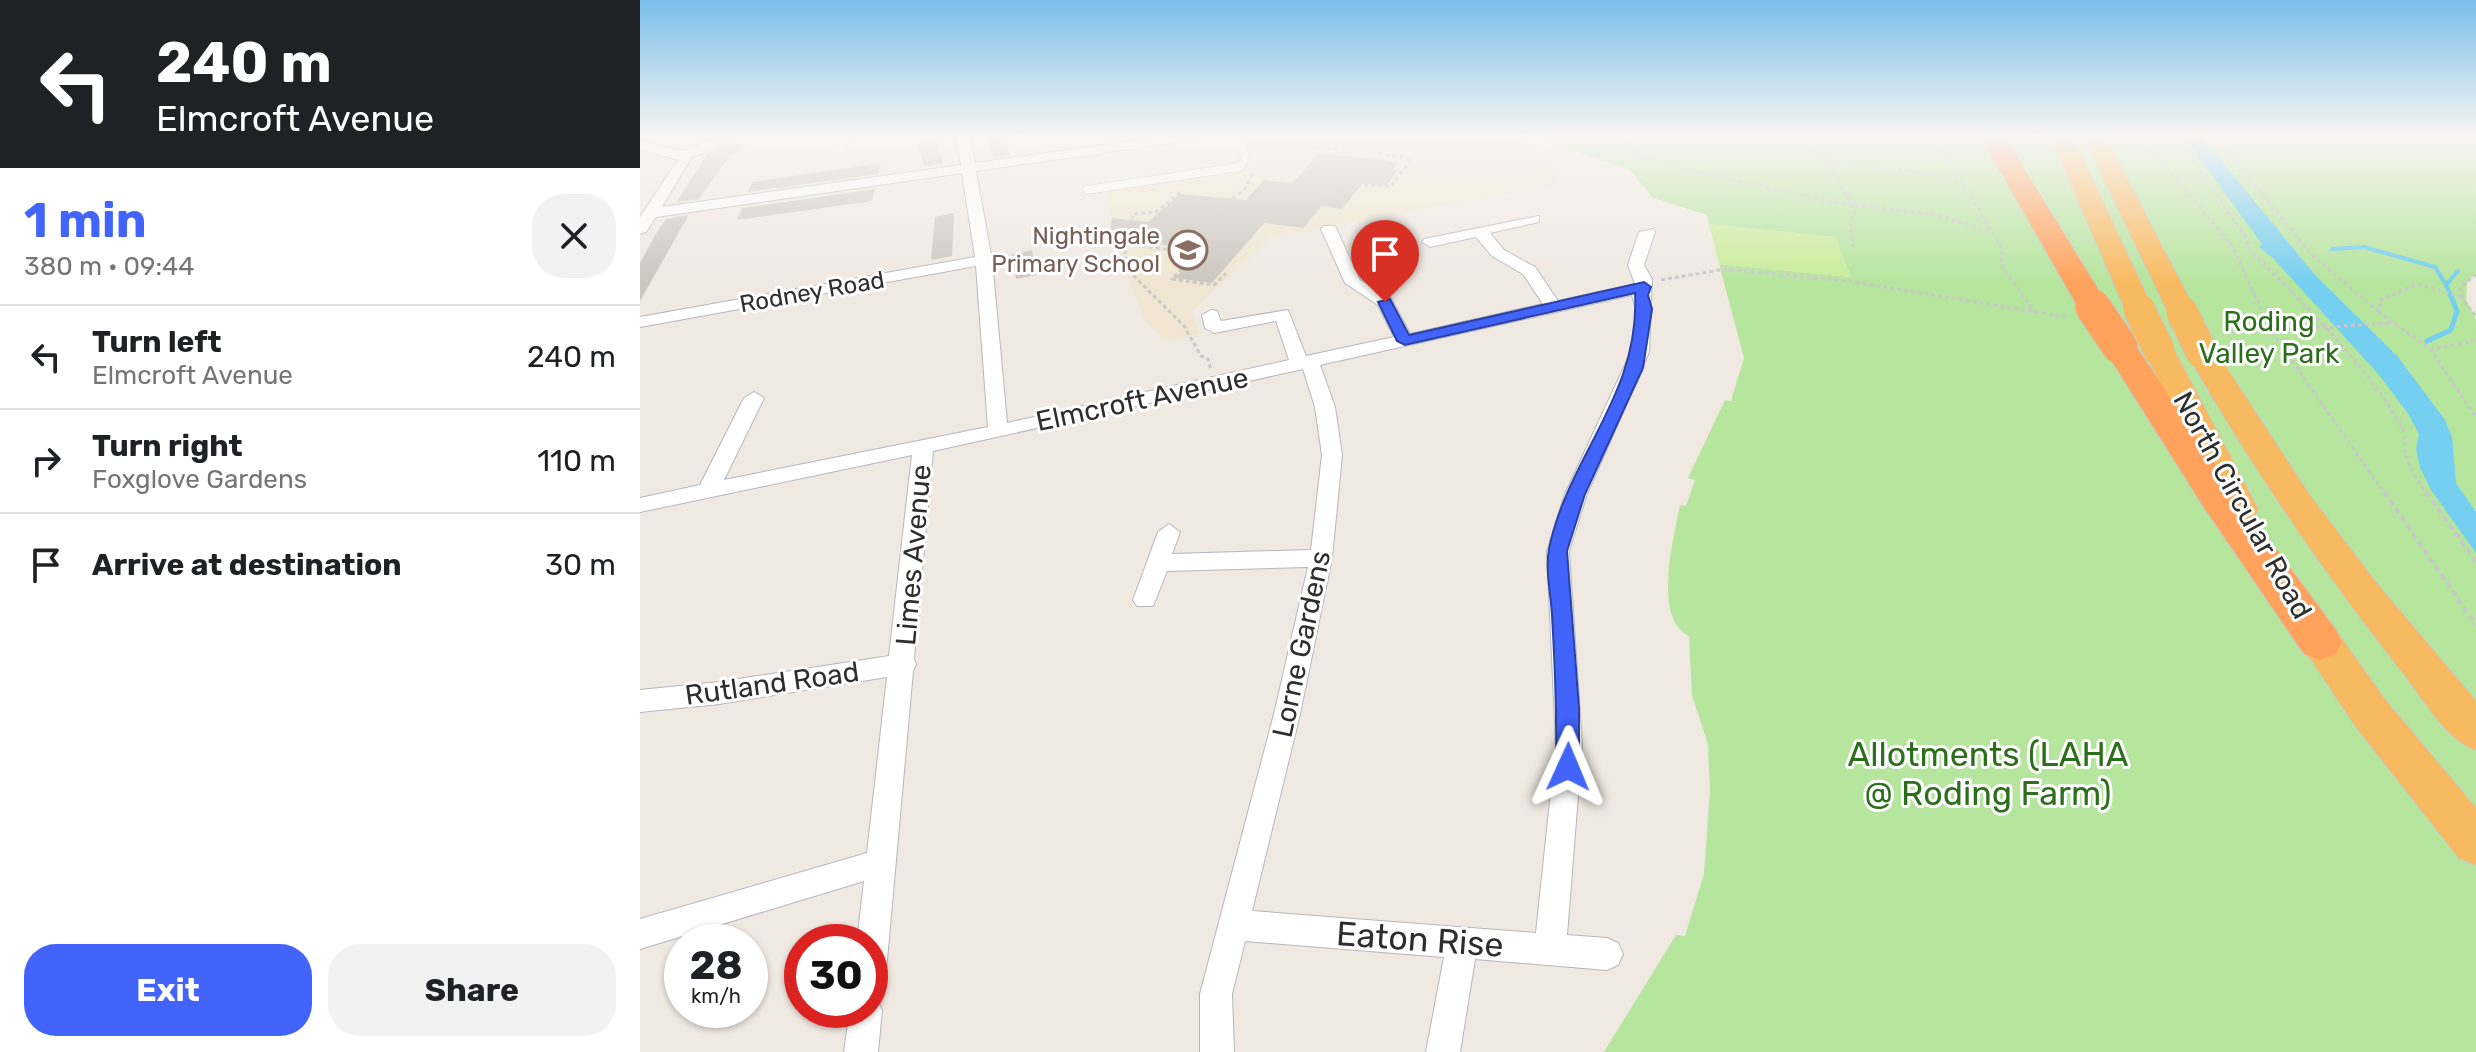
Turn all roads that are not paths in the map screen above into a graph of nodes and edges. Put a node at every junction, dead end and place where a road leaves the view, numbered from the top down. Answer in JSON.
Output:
{"nodes":[{"id":1,"x":667,"y":185,"type":"edge"},
{"id":2,"x":854,"y":185,"type":"edge"},
{"id":3,"x":973,"y":185,"type":"edge"},
{"id":4,"x":1119,"y":185,"type":"edge"},
{"id":5,"x":2018,"y":185,"type":"edge"},
{"id":6,"x":2083,"y":185,"type":"edge"},
{"id":7,"x":2119,"y":185,"type":"edge"},
{"id":8,"x":1087,"y":190,"type":"dead end"},
{"id":9,"x":650,"y":213,"type":"junction"},
{"id":10,"x":1534,"y":219,"type":"dead end"},
{"id":11,"x":640,"y":229,"type":"edge"},
{"id":12,"x":1329,"y":229,"type":"dead end"},
{"id":13,"x":1480,"y":232,"type":"junction"},
{"id":14,"x":1647,"y":232,"type":"dead end"},
{"id":15,"x":1430,"y":242,"type":"dead end"},
{"id":16,"x":984,"y":260,"type":"junction"},
{"id":17,"x":1644,"y":287,"type":"junction"},
{"id":18,"x":1554,"y":307,"type":"junction"},
{"id":19,"x":1211,"y":315,"type":"dead end"},
{"id":20,"x":640,"y":322,"type":"edge"},
{"id":21,"x":1405,"y":341,"type":"junction"},
{"id":22,"x":1305,"y":363,"type":"junction"},
{"id":23,"x":754,"y":398,"type":"dead end"},
{"id":24,"x":998,"y":431,"type":"junction"},
{"id":25,"x":923,"y":446,"type":"junction"},
{"id":26,"x":708,"y":491,"type":"junction"},
{"id":27,"x":640,"y":505,"type":"edge"},
{"id":28,"x":1169,"y":532,"type":"dead end"},
{"id":29,"x":1321,"y":558,"type":"junction"},
{"id":30,"x":1159,"y":563,"type":"junction"},
{"id":31,"x":1145,"y":600,"type":"dead end"},
{"id":32,"x":2320,"y":642,"type":"junction"},
{"id":33,"x":904,"y":664,"type":"junction"},
{"id":34,"x":640,"y":701,"type":"edge"},
{"id":35,"x":2476,"y":732,"type":"edge"},
{"id":36,"x":2476,"y":843,"type":"edge"},
{"id":37,"x":882,"y":862,"type":"junction"},
{"id":38,"x":875,"y":924,"type":"edge"},
{"id":39,"x":1234,"y":925,"type":"junction"},
{"id":40,"x":640,"y":934,"type":"edge"},
{"id":41,"x":1462,"y":942,"type":"junction"},
{"id":42,"x":1550,"y":949,"type":"junction"},
{"id":43,"x":1607,"y":954,"type":"dead end"},
{"id":44,"x":864,"y":1028,"type":"edge"},
{"id":45,"x":861,"y":1052,"type":"edge"},
{"id":46,"x":1217,"y":1052,"type":"edge"},
{"id":47,"x":1443,"y":1052,"type":"edge"}],
"edges":[{"from":1,"to":9,"type":"street"},
{"from":2,"to":9,"type":"street"},
{"from":3,"to":16,"type":"street"},
{"from":4,"to":8,"type":"lane"},
{"from":5,"to":32,"type":"highway","bridge":true},
{"from":6,"to":32,"type":"highway","name":"North Circular Road","bridge":true},
{"from":7,"to":35,"type":"highway","name":"North Circular Road","bridge":true},
{"from":9,"to":11,"type":"street"},
{"from":10,"to":13,"type":"street"},
{"from":12,"to":21,"type":"street"},
{"from":13,"to":15,"type":"street"},
{"from":13,"to":18,"type":"street"},
{"from":14,"to":17,"type":"street"},
{"from":16,"to":20,"type":"street","name":"Rodney Road"},
{"from":16,"to":24,"type":"street"},
{"from":17,"to":18,"type":"street","name":"Elmcroft Avenue"},
{"from":17,"to":42,"type":"street"},
{"from":18,"to":21,"type":"street","name":"Elmcroft Avenue"},
{"from":19,"to":22,"type":"street","name":"Lorne Gardens"},
{"from":21,"to":22,"type":"street","name":"Elmcroft Avenue"},
{"from":22,"to":24,"type":"street","name":"Elmcroft Avenue"},
{"from":22,"to":29,"type":"street","name":"Lorne Gardens"},
{"from":23,"to":26,"type":"street"},
{"from":24,"to":25,"type":"street","name":"Elmcroft Avenue"},
{"from":25,"to":26,"type":"street","name":"Elmcroft Avenue"},
{"from":25,"to":33,"type":"street","name":"Limes Avenue"},
{"from":26,"to":27,"type":"street","name":"Elmcroft Avenue"},
{"from":28,"to":30,"type":"street"},
{"from":29,"to":30,"type":"street"},
{"from":29,"to":39,"type":"street","name":"Lorne Gardens"},
{"from":30,"to":31,"type":"street"},
{"from":32,"to":36,"type":"highway","name":"North Circular Road"},
{"from":33,"to":34,"type":"street","name":"Rutland Road"},
{"from":33,"to":37,"type":"street","name":"Limes Avenue"},
{"from":37,"to":38,"type":"street","name":"Limes Avenue"},
{"from":37,"to":40,"type":"street"},
{"from":39,"to":41,"type":"street","name":"Eaton Rise"},
{"from":39,"to":46,"type":"street","name":"Lorne Gardens"},
{"from":41,"to":42,"type":"street","name":"Eaton Rise"},
{"from":41,"to":47,"type":"street"},
{"from":42,"to":43,"type":"street","name":"Eaton Rise"},
{"from":44,"to":45,"type":"street"}]}
